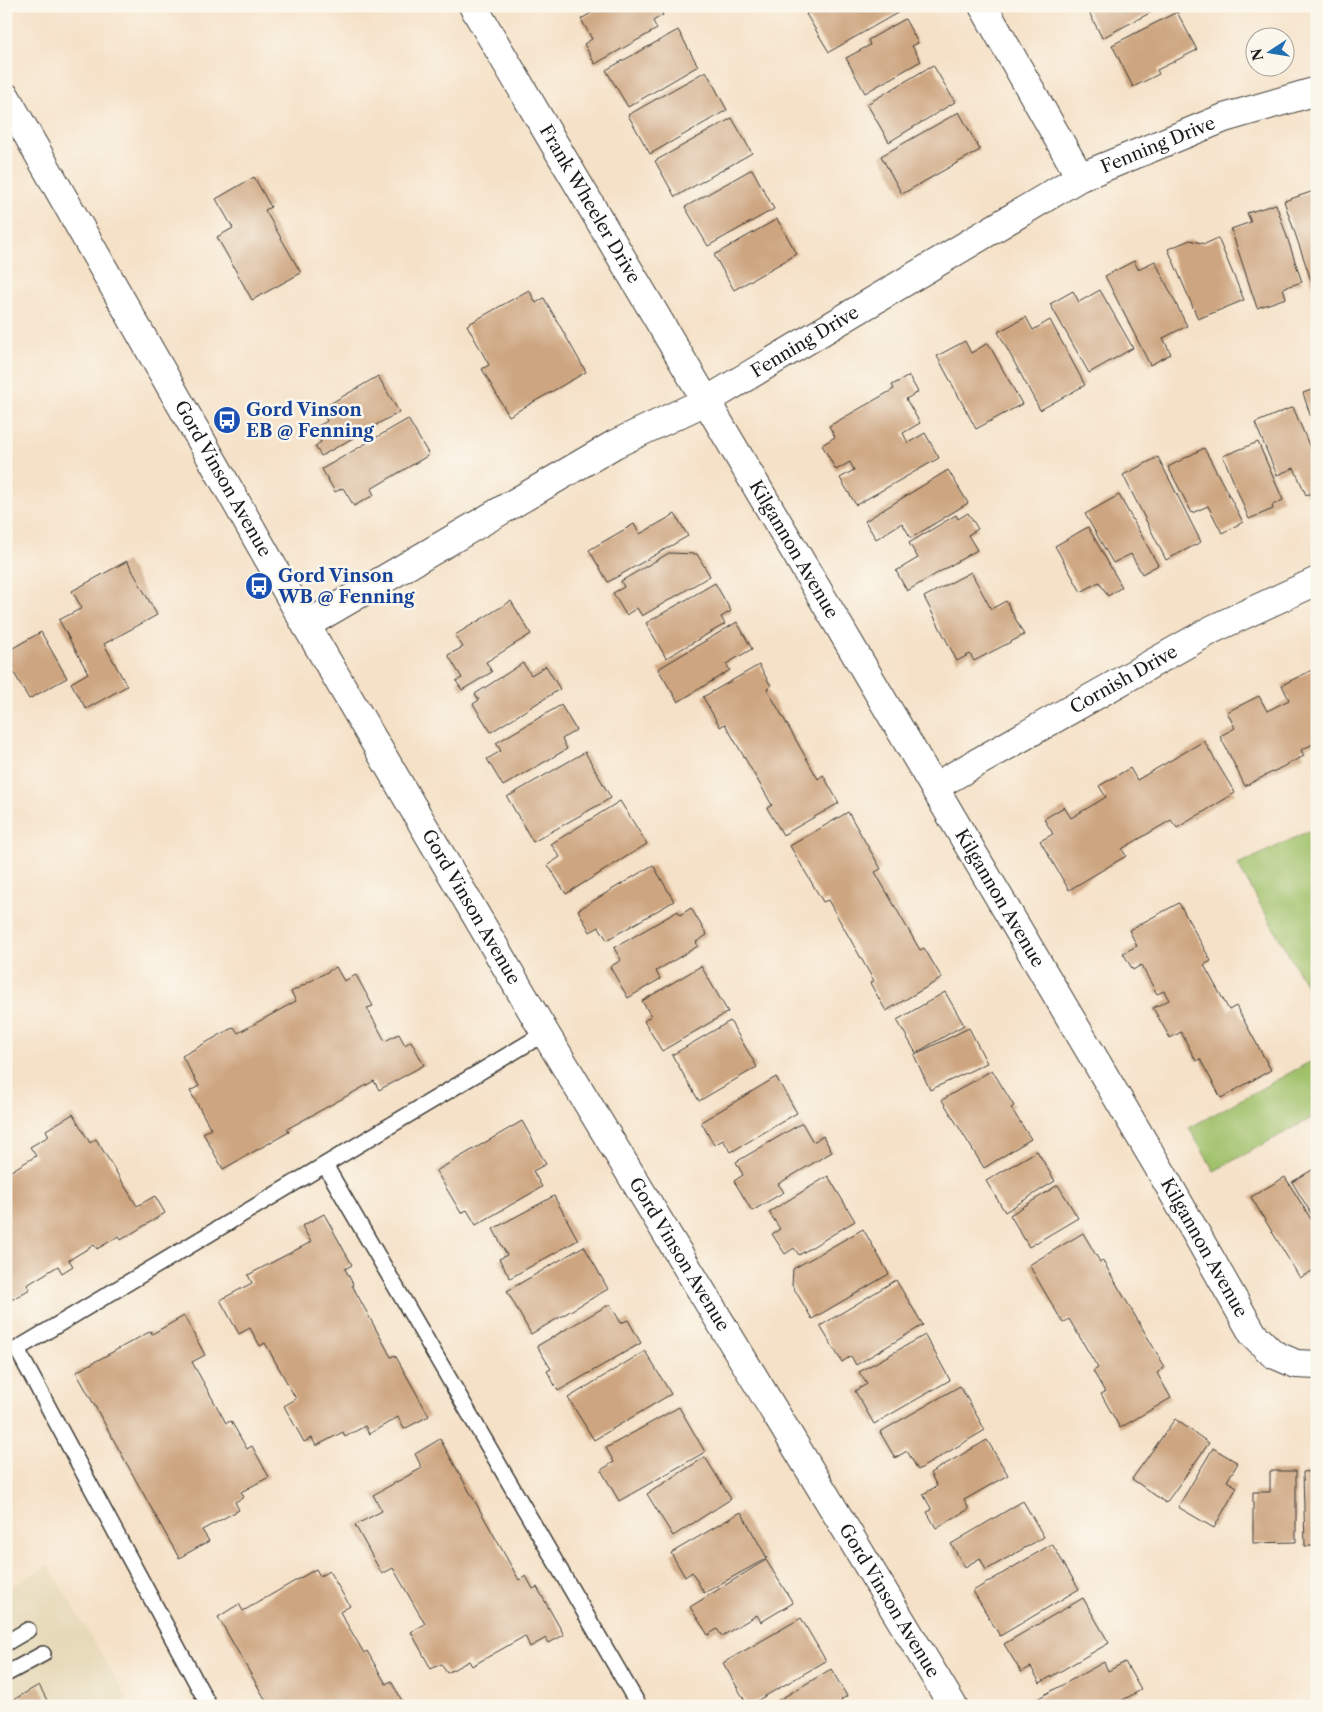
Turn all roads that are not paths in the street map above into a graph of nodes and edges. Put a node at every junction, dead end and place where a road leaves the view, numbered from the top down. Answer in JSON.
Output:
{"nodes":[{"id":1,"x":473,"y":6,"type":"edge"},
{"id":2,"x":983,"y":6,"type":"edge"},
{"id":3,"x":1317,"y":91,"type":"edge"},
{"id":4,"x":6,"y":97,"type":"edge"},
{"id":5,"x":1080,"y":177,"type":"junction"},
{"id":6,"x":706,"y":401,"type":"junction"},
{"id":7,"x":1317,"y":581,"type":"edge"},
{"id":8,"x":306,"y":626,"type":"junction"},
{"id":9,"x":934,"y":787,"type":"junction"},
{"id":10,"x":545,"y":1033,"type":"junction"},
{"id":11,"x":325,"y":1165,"type":"junction"},
{"id":12,"x":1317,"y":1365,"type":"edge"},
{"id":13,"x":28,"y":1630,"type":"dead end"},
{"id":14,"x":6,"y":1643,"type":"edge"},
{"id":15,"x":43,"y":1654,"type":"dead end"},
{"id":16,"x":6,"y":1674,"type":"edge"},
{"id":17,"x":208,"y":1706,"type":"edge"},
{"id":18,"x":639,"y":1706,"type":"edge"},
{"id":19,"x":953,"y":1706,"type":"edge"}],
"edges":[{"from":1,"to":6,"type":"street","name":"Frank Wheeler Drive"},
{"from":2,"to":5,"type":"street"},
{"from":3,"to":5,"type":"street","name":"Fenning Drive"},
{"from":4,"to":8,"type":"street","name":"Gord Vinson Avenue"},
{"from":5,"to":6,"type":"street","name":"Fenning Drive"},
{"from":6,"to":8,"type":"street","name":"Fenning Drive"},
{"from":6,"to":9,"type":"street","name":"Kilgannon Avenue"},
{"from":7,"to":9,"type":"street","name":"Cornish Drive"},
{"from":8,"to":10,"type":"street","name":"Gord Vinson Avenue"},
{"from":9,"to":12,"type":"street","name":"Kilgannon Avenue"},
{"from":10,"to":11,"type":"lane"},
{"from":10,"to":19,"type":"street","name":"Gord Vinson Avenue"},
{"from":11,"to":17,"type":"lane"},
{"from":11,"to":18,"type":"lane"},
{"from":13,"to":14,"type":"lane"},
{"from":15,"to":16,"type":"lane"}]}
